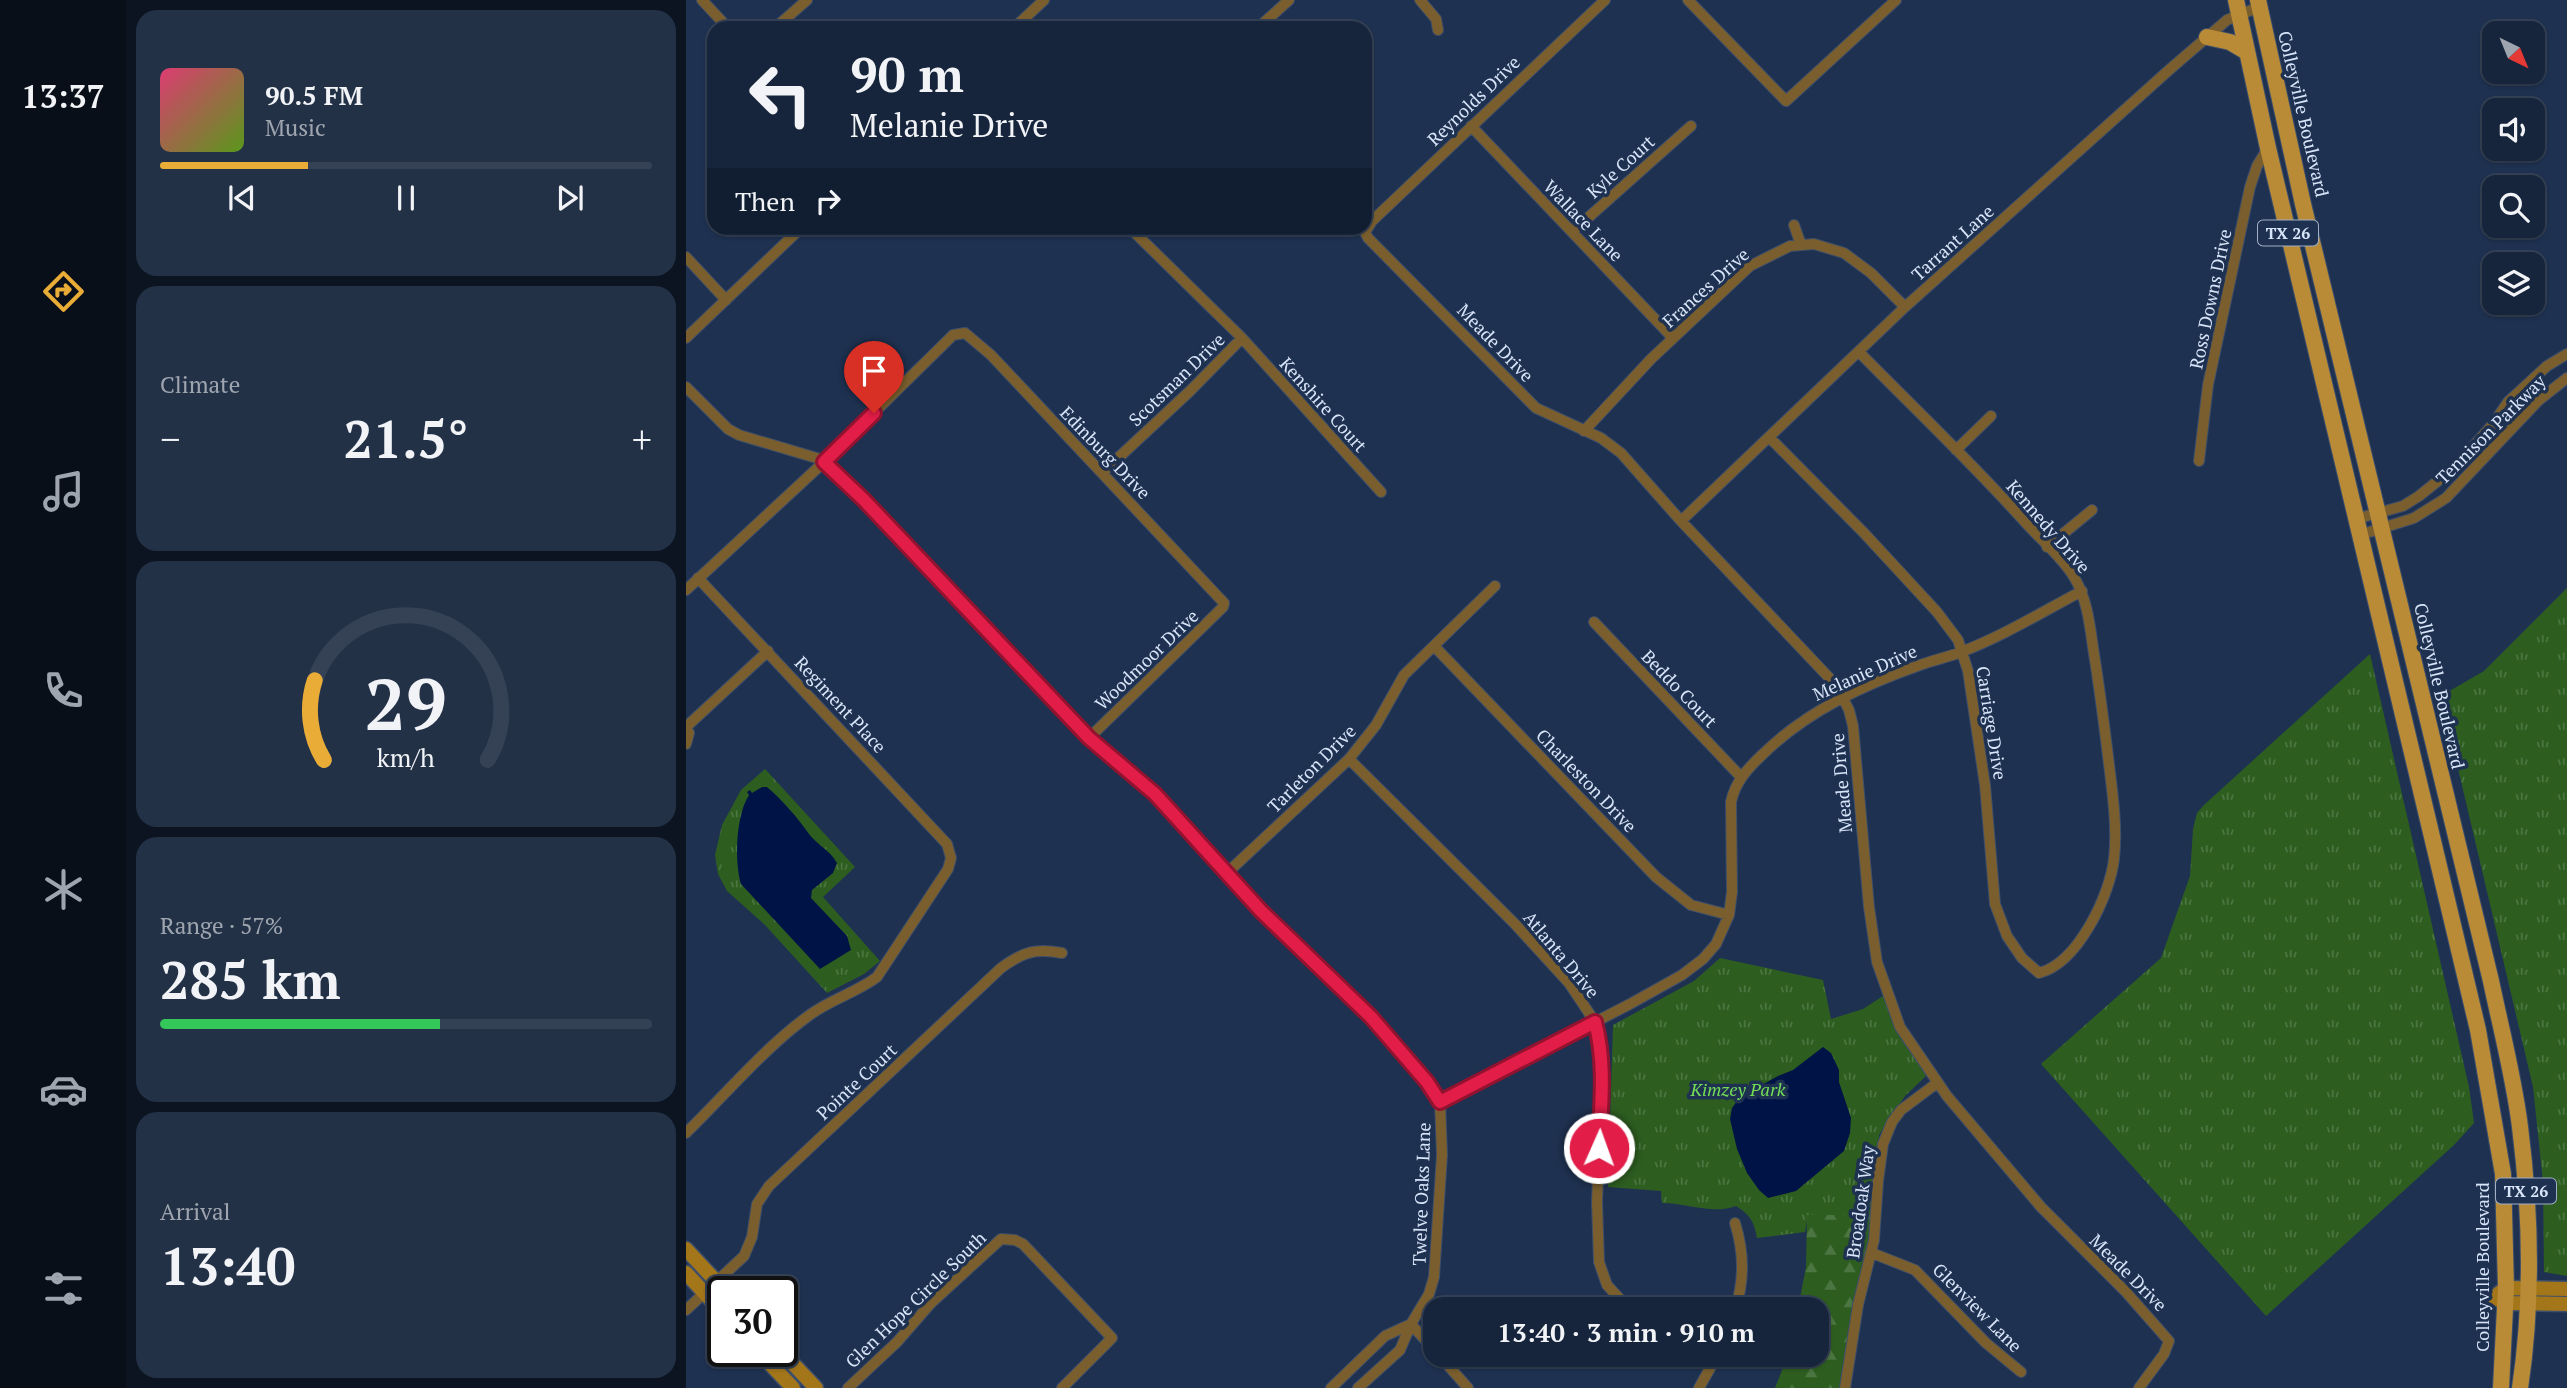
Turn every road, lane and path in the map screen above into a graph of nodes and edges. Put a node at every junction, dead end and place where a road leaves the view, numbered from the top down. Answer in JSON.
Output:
{"nodes":[{"id":1,"x":702,"y":0,"type":"edge"},
{"id":2,"x":807,"y":0,"type":"edge"},
{"id":3,"x":1044,"y":0,"type":"edge"},
{"id":4,"x":1289,"y":0,"type":"edge"},
{"id":5,"x":1420,"y":0,"type":"edge"},
{"id":6,"x":1605,"y":0,"type":"edge"},
{"id":7,"x":1688,"y":0,"type":"edge"},
{"id":8,"x":1896,"y":0,"type":"edge"},
{"id":9,"x":2259,"y":4,"type":"edge"},
{"id":10,"x":2237,"y":7,"type":"edge"},
{"id":11,"x":722,"y":21,"type":"edge"},
{"id":12,"x":783,"y":21,"type":"edge"},
{"id":13,"x":1022,"y":21,"type":"edge"},
{"id":14,"x":1266,"y":21,"type":"edge"},
{"id":15,"x":1438,"y":30,"type":"dead end"},
{"id":16,"x":2207,"y":37,"type":"junction"},
{"id":17,"x":2247,"y":52,"type":"junction"},
{"id":18,"x":1471,"y":126,"type":"junction"},
{"id":19,"x":1690,"y":126,"type":"dead end"},
{"id":20,"x":2268,"y":148,"type":"junction"},
{"id":21,"x":1372,"y":222,"type":"edge"},
{"id":22,"x":1794,"y":225,"type":"dead end"},
{"id":23,"x":1572,"y":232,"type":"junction"},
{"id":24,"x":794,"y":235,"type":"edge"},
{"id":25,"x":1137,"y":235,"type":"edge"},
{"id":26,"x":1366,"y":235,"type":"edge"},
{"id":27,"x":1801,"y":245,"type":"junction"},
{"id":28,"x":686,"y":257,"type":"edge"},
{"id":29,"x":726,"y":300,"type":"junction"},
{"id":30,"x":1905,"y":307,"type":"junction"},
{"id":31,"x":686,"y":338,"type":"edge"},
{"id":32,"x":1242,"y":338,"type":"junction"},
{"id":33,"x":1673,"y":338,"type":"junction"},
{"id":34,"x":1859,"y":352,"type":"junction"},
{"id":35,"x":2567,"y":354,"type":"edge"},
{"id":36,"x":2567,"y":378,"type":"edge"},
{"id":37,"x":686,"y":387,"type":"edge"},
{"id":38,"x":1991,"y":416,"type":"dead end"},
{"id":39,"x":1584,"y":432,"type":"junction"},
{"id":40,"x":1770,"y":438,"type":"junction"},
{"id":41,"x":2479,"y":440,"type":"junction"},
{"id":42,"x":1956,"y":450,"type":"junction"},
{"id":43,"x":2491,"y":450,"type":"junction"},
{"id":44,"x":2199,"y":461,"type":"dead end"},
{"id":45,"x":824,"y":462,"type":"junction"},
{"id":46,"x":1102,"y":472,"type":"junction"},
{"id":47,"x":1381,"y":492,"type":"dead end"},
{"id":48,"x":2092,"y":510,"type":"dead end"},
{"id":49,"x":2378,"y":512,"type":"junction"},
{"id":50,"x":2356,"y":519,"type":"junction"},
{"id":51,"x":1681,"y":521,"type":"junction"},
{"id":52,"x":2382,"y":529,"type":"junction"},
{"id":53,"x":2360,"y":535,"type":"junction"},
{"id":54,"x":2047,"y":547,"type":"junction"},
{"id":55,"x":698,"y":578,"type":"junction"},
{"id":56,"x":1495,"y":586,"type":"dead end"},
{"id":57,"x":686,"y":590,"type":"edge"},
{"id":58,"x":2081,"y":591,"type":"junction"},
{"id":59,"x":1224,"y":603,"type":"joint"},
{"id":60,"x":1594,"y":622,"type":"dead end"},
{"id":61,"x":1434,"y":646,"type":"junction"},
{"id":62,"x":768,"y":651,"type":"junction"},
{"id":63,"x":1962,"y":651,"type":"junction"},
{"id":64,"x":1843,"y":697,"type":"junction"},
{"id":65,"x":686,"y":727,"type":"edge"},
{"id":66,"x":1089,"y":738,"type":"junction"},
{"id":67,"x":686,"y":744,"type":"edge"},
{"id":68,"x":1349,"y":759,"type":"junction"},
{"id":69,"x":1741,"y":777,"type":"junction"},
{"id":70,"x":2460,"y":855,"type":"junction"},
{"id":71,"x":2439,"y":860,"type":"junction"},
{"id":72,"x":1227,"y":873,"type":"junction"},
{"id":73,"x":2103,"y":899,"type":"joint"},
{"id":74,"x":1729,"y":915,"type":"junction"},
{"id":75,"x":1062,"y":953,"type":"dead end"},
{"id":76,"x":1595,"y":1022,"type":"junction"},
{"id":77,"x":1937,"y":1083,"type":"junction"},
{"id":78,"x":1440,"y":1102,"type":"junction"},
{"id":79,"x":686,"y":1133,"type":"edge"},
{"id":80,"x":1735,"y":1223,"type":"dead end"},
{"id":81,"x":686,"y":1249,"type":"edge"},
{"id":82,"x":1872,"y":1253,"type":"junction"},
{"id":83,"x":686,"y":1273,"type":"edge"},
{"id":84,"x":711,"y":1276,"type":"edge"},
{"id":85,"x":729,"y":1276,"type":"edge"},
{"id":86,"x":2567,"y":1289,"type":"edge"},
{"id":87,"x":705,"y":1293,"type":"joint"},
{"id":88,"x":2505,"y":1295,"type":"junction"},
{"id":89,"x":1618,"y":1297,"type":"edge"},
{"id":90,"x":1737,"y":1297,"type":"edge"},
{"id":91,"x":2530,"y":1297,"type":"junction"},
{"id":92,"x":2567,"y":1304,"type":"edge"},
{"id":93,"x":686,"y":1310,"type":"edge"},
{"id":94,"x":1411,"y":1324,"type":"junction"},
{"id":95,"x":1423,"y":1337,"type":"edge"},
{"id":96,"x":773,"y":1367,"type":"edge"},
{"id":97,"x":796,"y":1367,"type":"edge"},
{"id":98,"x":1449,"y":1367,"type":"edge"},
{"id":99,"x":1711,"y":1367,"type":"edge"},
{"id":100,"x":2021,"y":1372,"type":"dead end"},
{"id":101,"x":793,"y":1388,"type":"edge"},
{"id":102,"x":816,"y":1388,"type":"edge"},
{"id":103,"x":848,"y":1388,"type":"edge"},
{"id":104,"x":1062,"y":1388,"type":"edge"},
{"id":105,"x":1331,"y":1388,"type":"edge"},
{"id":106,"x":1358,"y":1388,"type":"edge"},
{"id":107,"x":1468,"y":1388,"type":"edge"},
{"id":108,"x":1699,"y":1388,"type":"edge"},
{"id":109,"x":1845,"y":1388,"type":"edge"},
{"id":110,"x":2139,"y":1388,"type":"edge"},
{"id":111,"x":2501,"y":1388,"type":"edge"},
{"id":112,"x":2521,"y":1388,"type":"edge"}],
"edges":[{"from":1,"to":11,"type":"street"},
{"from":2,"to":12,"type":"street"},
{"from":3,"to":13,"type":"street"},
{"from":4,"to":14,"type":"street"},
{"from":5,"to":15,"type":"street"},
{"from":6,"to":18,"type":"street","name":"Reynolds Drive"},
{"from":7,"to":8,"type":"street"},
{"from":9,"to":10,"type":"street","name":"Tarrant Lane"},
{"from":9,"to":49,"type":"main road","name":"Colleyville Boulevard","number":"TX 26"},
{"from":10,"to":16,"type":"street","name":"Tarrant Lane"},
{"from":10,"to":17,"type":"main road","name":"Colleyville Boulevard","number":"TX 26"},
{"from":16,"to":17,"type":"main road"},
{"from":16,"to":30,"type":"street","name":"Tarrant Lane"},
{"from":17,"to":20,"type":"main road","name":"Colleyville Boulevard","number":"TX 26"},
{"from":18,"to":21,"type":"street","name":"Reynolds Drive"},
{"from":18,"to":23,"type":"street","name":"Wallace Lane"},
{"from":19,"to":23,"type":"street","name":"Kyle Court"},
{"from":20,"to":44,"type":"street","name":"Ross Downs Drive"},
{"from":20,"to":50,"type":"main road","name":"Colleyville Boulevard","number":"TX 26"},
{"from":22,"to":27,"type":"street"},
{"from":23,"to":33,"type":"street","name":"Wallace Lane"},
{"from":24,"to":29,"type":"street"},
{"from":25,"to":32,"type":"street","name":"Kenshire Court"},
{"from":26,"to":39,"type":"street","name":"Meade Drive"},
{"from":27,"to":30,"type":"street","name":"Frances Drive"},
{"from":27,"to":33,"type":"street","name":"Frances Drive"},
{"from":28,"to":29,"type":"street"},
{"from":29,"to":31,"type":"street"},
{"from":30,"to":34,"type":"street","name":"Tarrant Lane"},
{"from":32,"to":46,"type":"street","name":"Scotsman Drive"},
{"from":32,"to":47,"type":"street","name":"Kenshire Court"},
{"from":33,"to":39,"type":"street","name":"Frances Drive"},
{"from":34,"to":40,"type":"street","name":"Tarrant Lane"},
{"from":34,"to":42,"type":"street","name":"Kennedy Drive"},
{"from":35,"to":41,"type":"street","name":"Tennison Parkway"},
{"from":36,"to":43,"type":"street","name":"Tennison Parkway"},
{"from":37,"to":45,"type":"street"},
{"from":38,"to":42,"type":"street"},
{"from":39,"to":51,"type":"street","name":"Meade Drive"},
{"from":40,"to":51,"type":"street","name":"Tarrant Lane"},
{"from":40,"to":63,"type":"street","name":"Carriage Drive"},
{"from":41,"to":43,"type":"street"},
{"from":41,"to":49,"type":"street","name":"Tennison Parkway"},
{"from":42,"to":54,"type":"street","name":"Kennedy Drive"},
{"from":43,"to":52,"type":"street","name":"Tennison Parkway"},
{"from":45,"to":46,"type":"street","name":"Edinburg Drive"},
{"from":45,"to":55,"type":"street"},
{"from":45,"to":66,"type":"street"},
{"from":46,"to":59,"type":"street","name":"Edinburg Drive"},
{"from":48,"to":54,"type":"street"},
{"from":49,"to":50,"type":"street","name":"Tennison Parkway"},
{"from":49,"to":52,"type":"main road","name":"Colleyville Boulevard","number":"TX 26"},
{"from":50,"to":53,"type":"main road","name":"Colleyville Boulevard","number":"TX 26"},
{"from":51,"to":64,"type":"street","name":"Meade Drive"},
{"from":52,"to":53,"type":"street","name":"Tennison Parkway"},
{"from":52,"to":70,"type":"main road","name":"Colleyville Boulevard","number":"TX 26"},
{"from":53,"to":71,"type":"main road","name":"Colleyville Boulevard","number":"TX 26"},
{"from":54,"to":58,"type":"street","name":"Kennedy Drive"},
{"from":55,"to":57,"type":"street"},
{"from":55,"to":62,"type":"street","name":"Regiment Place"},
{"from":56,"to":61,"type":"street","name":"Tarleton Drive"},
{"from":58,"to":63,"type":"street","name":"Melanie Drive"},
{"from":58,"to":73,"type":"street","name":"Kennedy Drive"},
{"from":59,"to":66,"type":"street","name":"Woodmoor Drive"},
{"from":60,"to":69,"type":"street","name":"Beddo Court"},
{"from":61,"to":68,"type":"street","name":"Tarleton Drive"},
{"from":61,"to":74,"type":"street","name":"Charleston Drive"},
{"from":62,"to":65,"type":"street"},
{"from":62,"to":79,"type":"street","name":"Regiment Place"},
{"from":63,"to":64,"type":"street","name":"Melanie Drive"},
{"from":63,"to":73,"type":"street","name":"Carriage Drive"},
{"from":64,"to":69,"type":"street","name":"Melanie Drive"},
{"from":64,"to":77,"type":"street","name":"Meade Drive"},
{"from":65,"to":67,"type":"street"},
{"from":66,"to":72,"type":"street"},
{"from":68,"to":72,"type":"street","name":"Tarleton Drive"},
{"from":68,"to":76,"type":"street","name":"Atlanta Drive"},
{"from":69,"to":74,"type":"street","name":"Melanie Drive"},
{"from":70,"to":71,"type":"main road"},
{"from":70,"to":91,"type":"main road","name":"Colleyville Boulevard","number":"TX 26"},
{"from":71,"to":88,"type":"main road","name":"Colleyville Boulevard","number":"TX 26"},
{"from":72,"to":78,"type":"street"},
{"from":74,"to":76,"type":"street","name":"Melanie Drive"},
{"from":75,"to":85,"type":"street","name":"Pointe Court"},
{"from":76,"to":78,"type":"street","name":"Melanie Drive"},
{"from":76,"to":89,"type":"street","name":"Atlanta Drive"},
{"from":77,"to":82,"type":"street","name":"Broadoak Way"},
{"from":77,"to":110,"type":"street","name":"Meade Drive"},
{"from":78,"to":94,"type":"street","name":"Twelve Oaks Lane"},
{"from":80,"to":90,"type":"street"},
{"from":81,"to":84,"type":"main road"},
{"from":82,"to":100,"type":"street","name":"Glenview Lane"},
{"from":82,"to":109,"type":"street","name":"Broadoak Way"},
{"from":83,"to":87,"type":"main road"},
{"from":86,"to":91,"type":"main road"},
{"from":87,"to":93,"type":"street","name":"Pointe Court"},
{"from":88,"to":91,"type":"main road"},
{"from":88,"to":111,"type":"main road","name":"Colleyville Boulevard","number":"TX 26"},
{"from":91,"to":92,"type":"main road"},
{"from":91,"to":112,"type":"main road","name":"Colleyville Boulevard","number":"TX 26"},
{"from":94,"to":95,"type":"street"},
{"from":94,"to":105,"type":"street"},
{"from":94,"to":106,"type":"street","name":"Twelve Oaks Lane"},
{"from":96,"to":101,"type":"main road"},
{"from":97,"to":102,"type":"main road"},
{"from":98,"to":107,"type":"street"},
{"from":99,"to":108,"type":"street"},
{"from":103,"to":104,"type":"street","name":"Glen Hope Circle South"}]}
